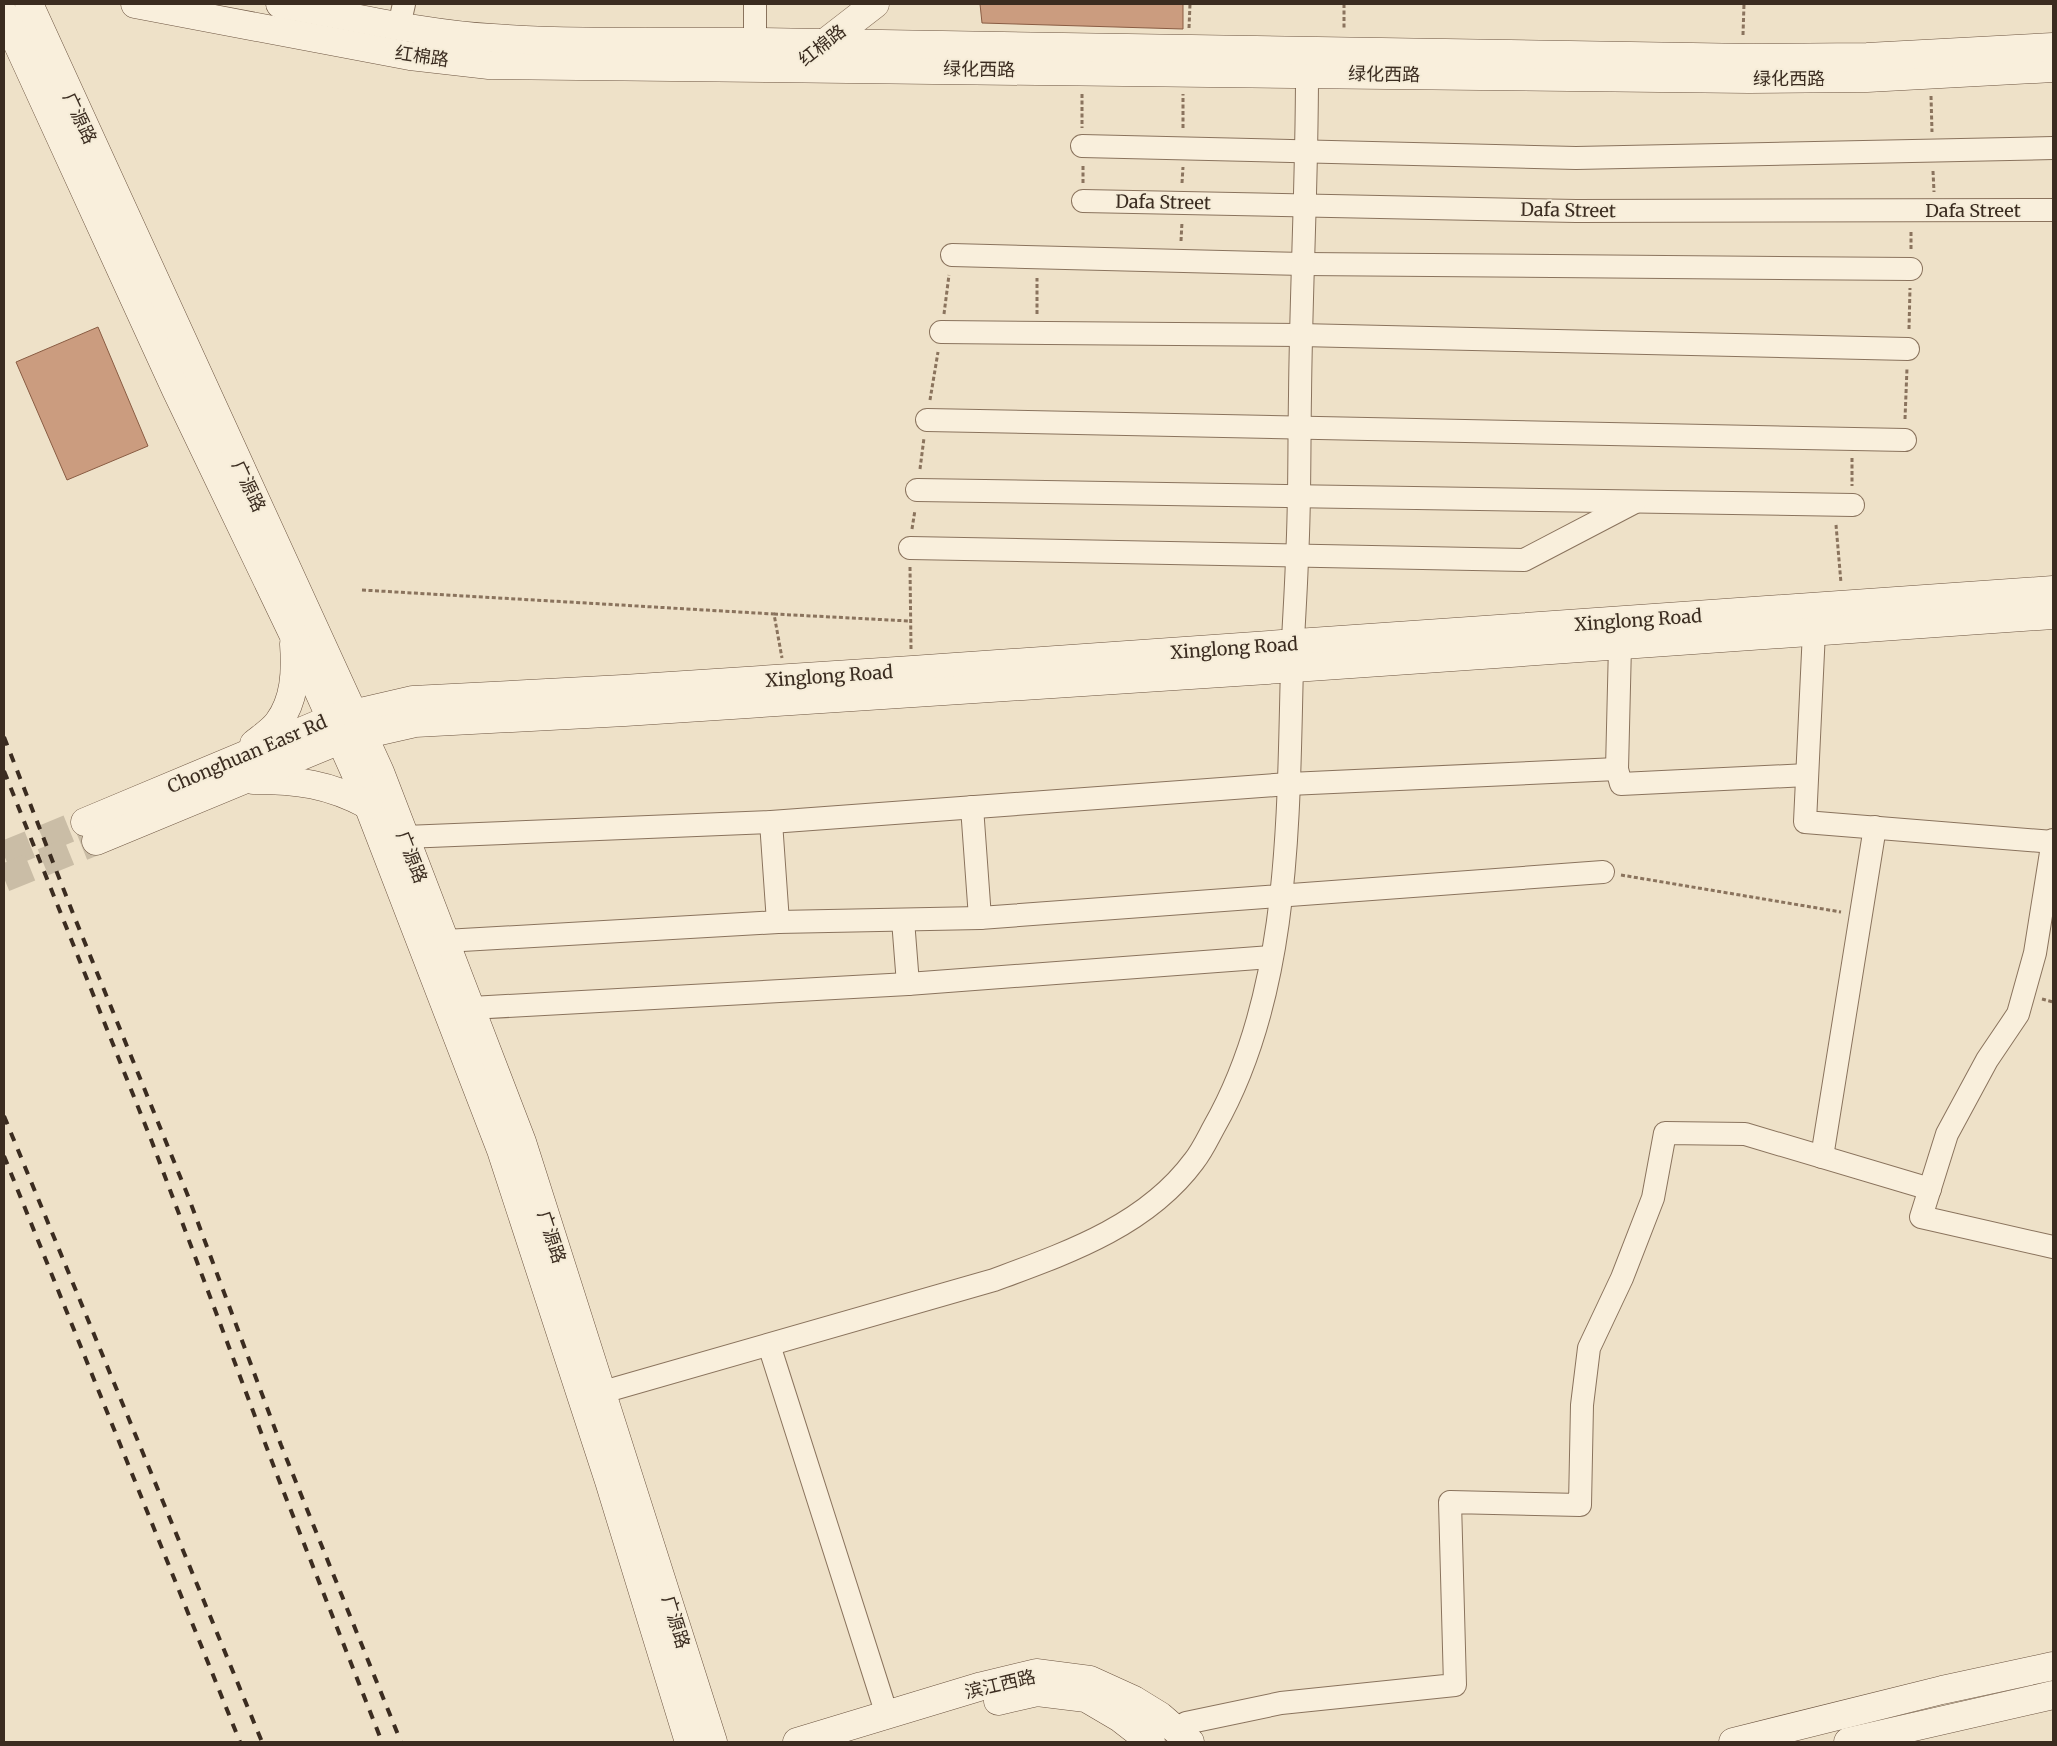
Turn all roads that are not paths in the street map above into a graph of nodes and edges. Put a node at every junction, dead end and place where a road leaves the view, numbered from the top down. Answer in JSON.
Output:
{"nodes":[{"id":1,"x":29,"y":4,"type":"edge"},
{"id":2,"x":135,"y":4,"type":"edge"},
{"id":3,"x":280,"y":4,"type":"edge"},
{"id":4,"x":755,"y":4,"type":"edge"},
{"id":5,"x":875,"y":4,"type":"edge"},
{"id":6,"x":4,"y":14,"type":"edge"},
{"id":7,"x":402,"y":15,"type":"edge"},
{"id":8,"x":825,"y":43,"type":"junction"},
{"id":9,"x":2053,"y":47,"type":"edge"},
{"id":10,"x":714,"y":54,"type":"junction"},
{"id":11,"x":755,"y":54,"type":"junction"},
{"id":12,"x":794,"y":67,"type":"junction"},
{"id":13,"x":2053,"y":68,"type":"edge"},
{"id":14,"x":1308,"y":73,"type":"junction"},
{"id":15,"x":1082,"y":146,"type":"dead end"},
{"id":16,"x":2053,"y":148,"type":"edge"},
{"id":17,"x":1307,"y":151,"type":"junction"},
{"id":18,"x":1083,"y":201,"type":"dead end"},
{"id":19,"x":1306,"y":205,"type":"junction"},
{"id":20,"x":2053,"y":210,"type":"edge"},
{"id":21,"x":952,"y":255,"type":"road end"},
{"id":22,"x":1304,"y":264,"type":"junction"},
{"id":23,"x":1911,"y":269,"type":"road end"},
{"id":24,"x":941,"y":332,"type":"road end"},
{"id":25,"x":1300,"y":335,"type":"junction"},
{"id":26,"x":1908,"y":348,"type":"road end"},
{"id":27,"x":926,"y":420,"type":"road end"},
{"id":28,"x":1299,"y":428,"type":"junction"},
{"id":29,"x":1905,"y":440,"type":"road end"},
{"id":30,"x":917,"y":490,"type":"road end"},
{"id":31,"x":1298,"y":496,"type":"junction"},
{"id":32,"x":1637,"y":501,"type":"junction"},
{"id":33,"x":1844,"y":504,"type":"road end"},
{"id":34,"x":910,"y":548,"type":"road end"},
{"id":35,"x":1298,"y":556,"type":"junction"},
{"id":36,"x":2053,"y":590,"type":"edge"},
{"id":37,"x":2053,"y":615,"type":"edge"},
{"id":38,"x":1814,"y":631,"type":"junction"},
{"id":39,"x":293,"y":634,"type":"junction"},
{"id":40,"x":1620,"y":645,"type":"junction"},
{"id":41,"x":1292,"y":656,"type":"junction"},
{"id":42,"x":414,"y":712,"type":"junction"},
{"id":43,"x":347,"y":726,"type":"junction"},
{"id":44,"x":240,"y":768,"type":"junction"},
{"id":45,"x":1617,"y":769,"type":"junction"},
{"id":46,"x":1807,"y":775,"type":"junction"},
{"id":47,"x":1289,"y":784,"type":"junction"},
{"id":48,"x":368,"y":805,"type":"junction"},
{"id":49,"x":972,"y":807,"type":"junction"},
{"id":50,"x":771,"y":822,"type":"junction"},
{"id":51,"x":1875,"y":827,"type":"junction"},
{"id":52,"x":90,"y":832,"type":"tunnel mouth"},
{"id":53,"x":405,"y":837,"type":"junction"},
{"id":54,"x":2053,"y":841,"type":"edge"},
{"id":55,"x":1603,"y":872,"type":"road end"},
{"id":56,"x":1280,"y":895,"type":"junction"},
{"id":57,"x":980,"y":918,"type":"junction"},
{"id":58,"x":903,"y":920,"type":"junction"},
{"id":59,"x":778,"y":922,"type":"junction"},
{"id":60,"x":445,"y":941,"type":"junction"},
{"id":61,"x":1271,"y":957,"type":"junction"},
{"id":62,"x":908,"y":984,"type":"junction"},
{"id":63,"x":471,"y":1008,"type":"junction"},
{"id":64,"x":1822,"y":1157,"type":"junction"},
{"id":65,"x":1930,"y":1189,"type":"junction"},
{"id":66,"x":2053,"y":1248,"type":"edge"},
{"id":67,"x":769,"y":1345,"type":"junction"},
{"id":68,"x":603,"y":1392,"type":"junction"},
{"id":69,"x":2053,"y":1666,"type":"edge"},
{"id":70,"x":2053,"y":1695,"type":"edge"},
{"id":71,"x":887,"y":1714,"type":"junction"},
{"id":72,"x":1188,"y":1732,"type":"edge"},
{"id":73,"x":689,"y":1742,"type":"edge"},
{"id":74,"x":713,"y":1742,"type":"edge"},
{"id":75,"x":798,"y":1742,"type":"edge"},
{"id":76,"x":855,"y":1742,"type":"edge"},
{"id":77,"x":1151,"y":1742,"type":"edge"},
{"id":78,"x":1733,"y":1742,"type":"edge"},
{"id":79,"x":1848,"y":1742,"type":"edge"}],
"edges":[{"from":1,"to":43,"type":"main road","name":"广源路"},
{"from":2,"to":10,"type":"main road","name":"红棉路"},
{"from":3,"to":7,"type":"main road","name":"红棉路"},
{"from":4,"to":11,"type":"street"},
{"from":5,"to":8,"type":"main road","name":"红棉路"},
{"from":6,"to":39,"type":"main road","name":"广源路"},
{"from":7,"to":10,"type":"main road","name":"红棉路"},
{"from":8,"to":9,"type":"main road","name":"绿化西路"},
{"from":8,"to":11,"type":"main road","name":"绿化西路"},
{"from":8,"to":12,"type":"main road","name":"红棉路"},
{"from":10,"to":11,"type":"main road","name":"绿化西路"},
{"from":11,"to":12,"type":"main road","name":"绿化西路"},
{"from":12,"to":14,"type":"main road","name":"绿化西路"},
{"from":13,"to":14,"type":"main road","name":"绿化西路"},
{"from":14,"to":17,"type":"street"},
{"from":15,"to":17,"type":"street"},
{"from":16,"to":17,"type":"street"},
{"from":17,"to":19,"type":"street"},
{"from":18,"to":19,"type":"street","name":"Dafa Street"},
{"from":19,"to":20,"type":"street","name":"Dafa Street"},
{"from":19,"to":22,"type":"street"},
{"from":21,"to":22,"type":"street"},
{"from":22,"to":23,"type":"street"},
{"from":22,"to":25,"type":"street"},
{"from":24,"to":25,"type":"street"},
{"from":25,"to":26,"type":"street"},
{"from":25,"to":28,"type":"street"},
{"from":27,"to":28,"type":"street"},
{"from":28,"to":29,"type":"street"},
{"from":28,"to":31,"type":"street"},
{"from":30,"to":31,"type":"street"},
{"from":31,"to":32,"type":"street"},
{"from":31,"to":35,"type":"street"},
{"from":32,"to":33,"type":"street"},
{"from":32,"to":35,"type":"street"},
{"from":34,"to":35,"type":"street"},
{"from":35,"to":41,"type":"street"},
{"from":36,"to":41,"type":"main road","name":"Xinglong Road"},
{"from":37,"to":38,"type":"main road","name":"Xinglong Road"},
{"from":38,"to":40,"type":"main road","name":"Xinglong Road"},
{"from":38,"to":46,"type":"street"},
{"from":39,"to":43,"type":"main road","name":"广源路"},
{"from":39,"to":44,"type":"main road"},
{"from":40,"to":41,"type":"main road","name":"Xinglong Road"},
{"from":40,"to":45,"type":"street"},
{"from":41,"to":42,"type":"main road","name":"Xinglong Road"},
{"from":41,"to":42,"type":"main road","name":"Xinglong Road"},
{"from":41,"to":47,"type":"street"},
{"from":42,"to":43,"type":"main road","name":"Chonghuan Easr Rd"},
{"from":43,"to":44,"type":"main road","name":"Chonghuan Easr Rd"},
{"from":43,"to":48,"type":"main road","name":"广源路"},
{"from":43,"to":53,"type":"main road","name":"广源路"},
{"from":44,"to":48,"type":"main road"},
{"from":44,"to":52,"type":"main road","name":"Chonghuan Easr Rd"},
{"from":45,"to":46,"type":"street"},
{"from":45,"to":47,"type":"street"},
{"from":46,"to":51,"type":"street"},
{"from":47,"to":49,"type":"street"},
{"from":47,"to":56,"type":"street"},
{"from":48,"to":73,"type":"main road","name":"广源路"},
{"from":49,"to":50,"type":"street"},
{"from":49,"to":57,"type":"street"},
{"from":50,"to":53,"type":"street"},
{"from":50,"to":59,"type":"street"},
{"from":51,"to":54,"type":"street"},
{"from":51,"to":64,"type":"street"},
{"from":53,"to":60,"type":"main road","name":"广源路"},
{"from":54,"to":65,"type":"street"},
{"from":55,"to":56,"type":"street"},
{"from":56,"to":57,"type":"street"},
{"from":56,"to":61,"type":"street"},
{"from":57,"to":58,"type":"street"},
{"from":58,"to":59,"type":"street"},
{"from":58,"to":62,"type":"street"},
{"from":59,"to":60,"type":"street"},
{"from":60,"to":63,"type":"main road","name":"广源路"},
{"from":61,"to":62,"type":"street"},
{"from":61,"to":67,"type":"street"},
{"from":62,"to":63,"type":"street"},
{"from":63,"to":68,"type":"main road","name":"广源路"},
{"from":64,"to":65,"type":"street"},
{"from":64,"to":72,"type":"street"},
{"from":65,"to":66,"type":"street"},
{"from":67,"to":68,"type":"street"},
{"from":67,"to":71,"type":"street"},
{"from":68,"to":74,"type":"main road","name":"广源路"},
{"from":69,"to":78,"type":"main road"},
{"from":70,"to":79,"type":"main road"},
{"from":71,"to":72,"type":"main road","name":"滨江西路"},
{"from":71,"to":75,"type":"main road","name":"滨江西路"},
{"from":76,"to":77,"type":"main road","name":"滨江西路"}]}
